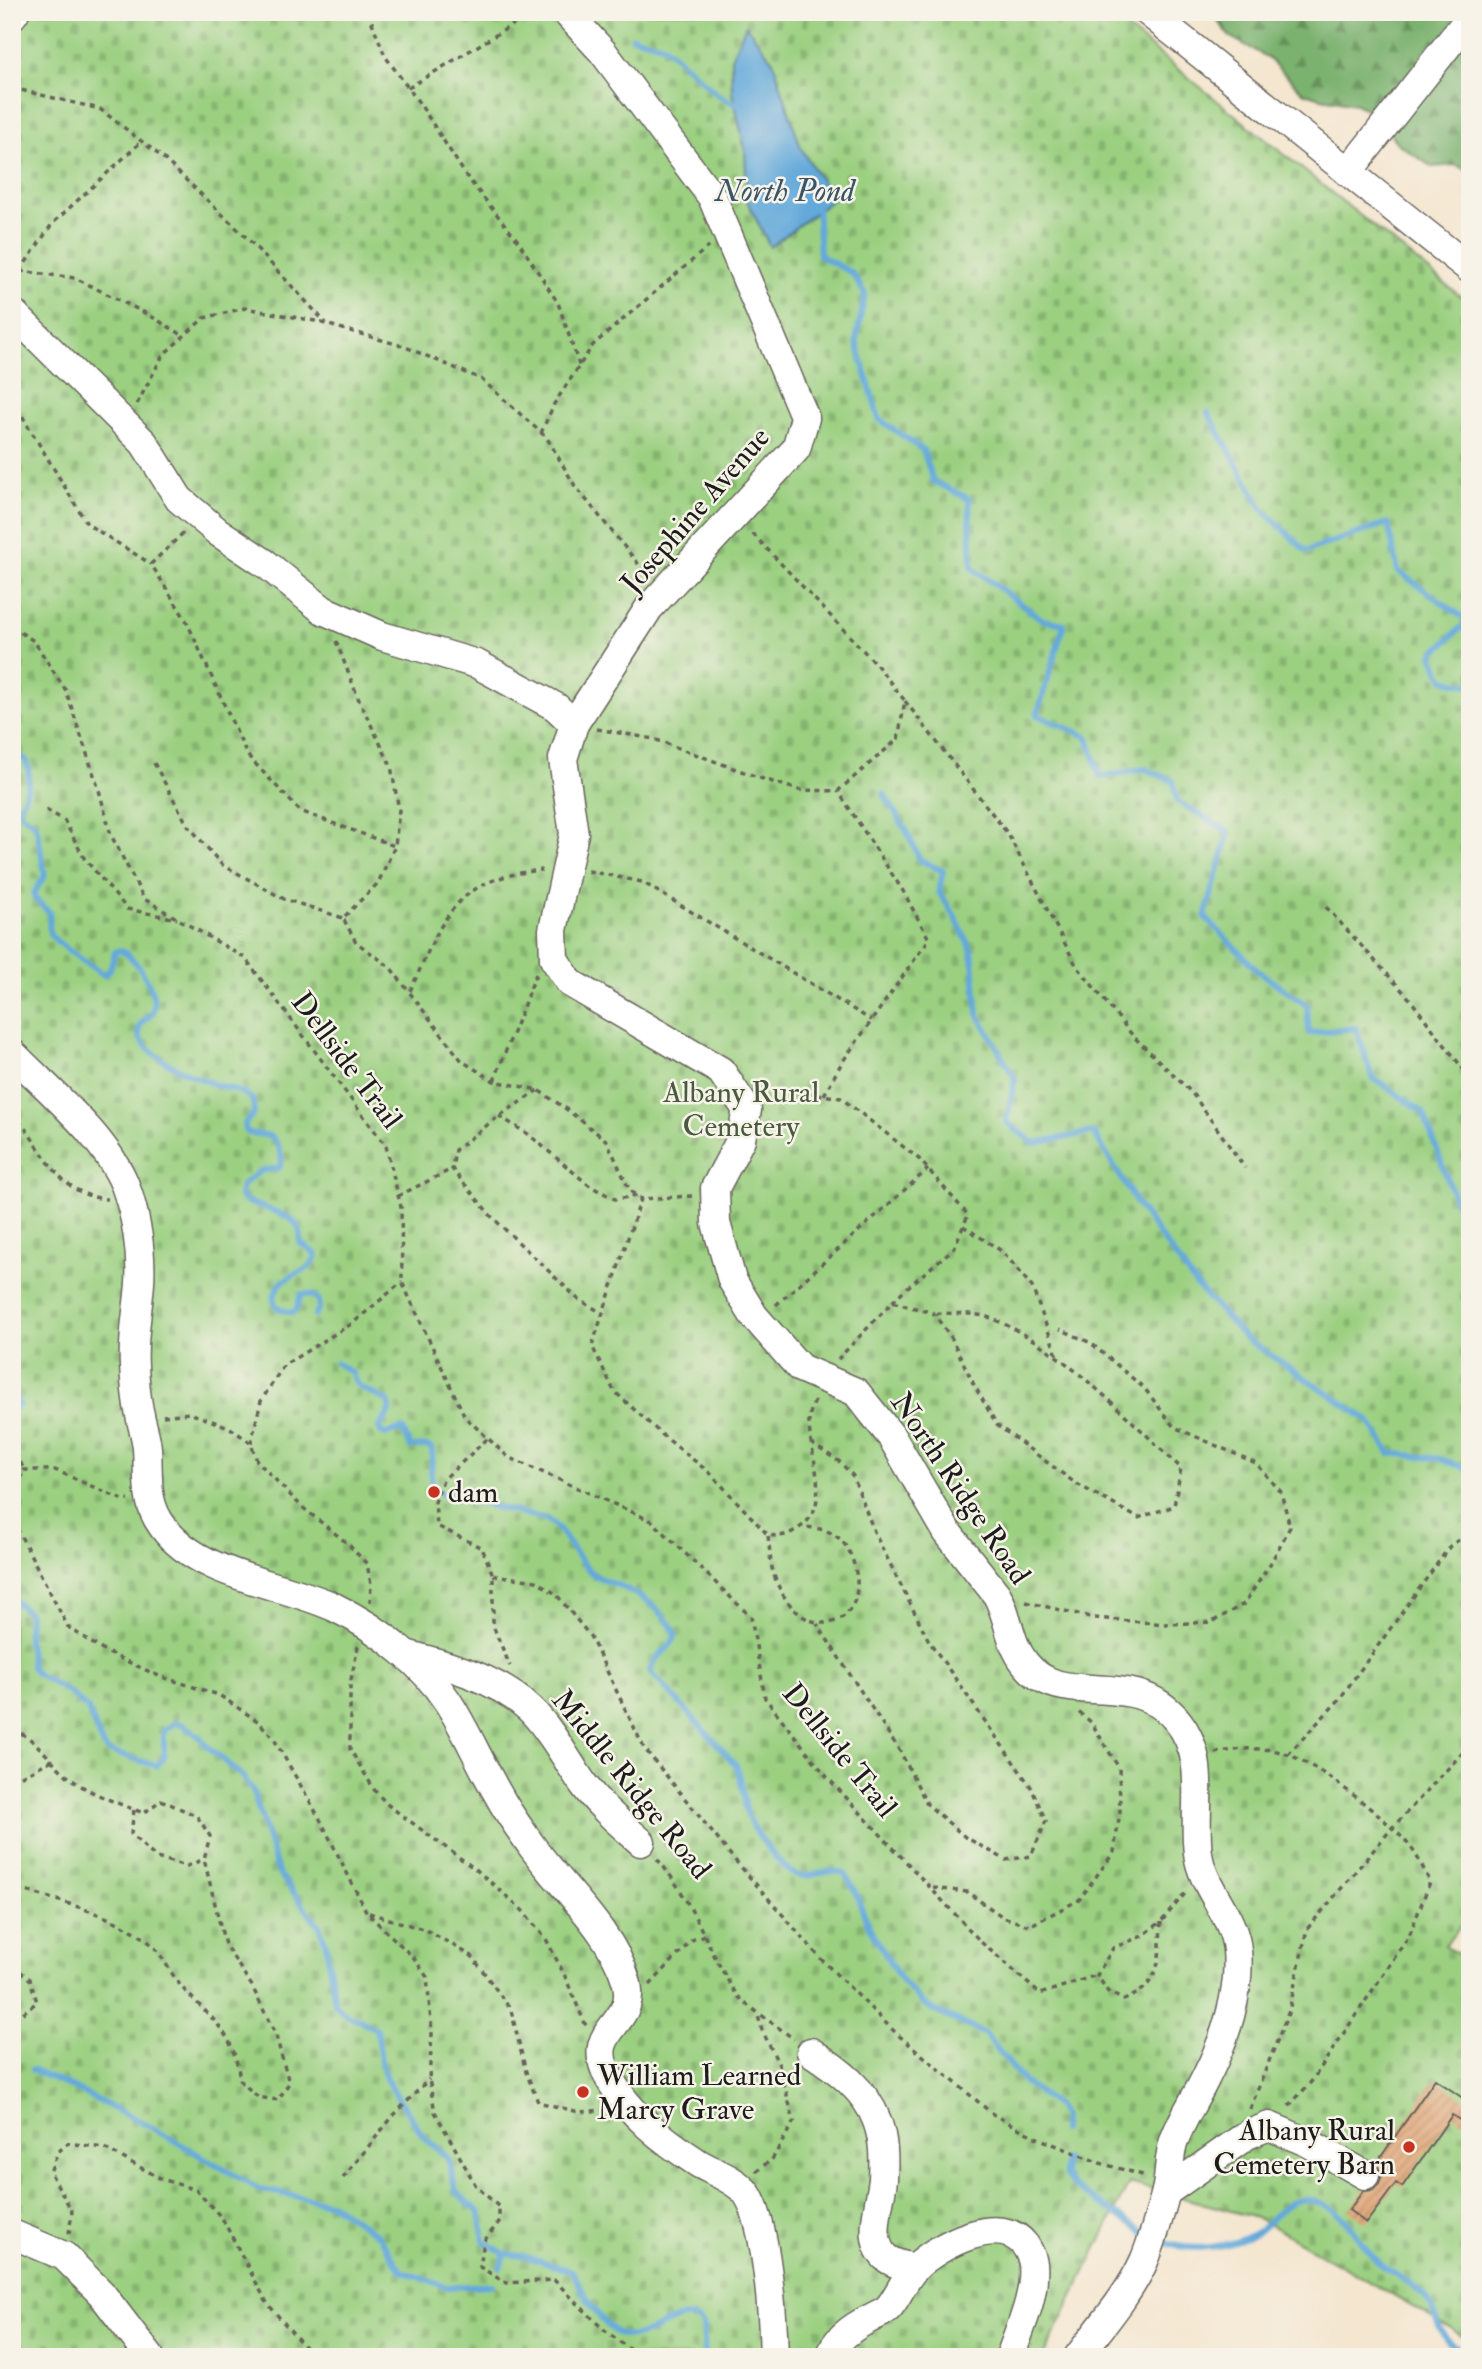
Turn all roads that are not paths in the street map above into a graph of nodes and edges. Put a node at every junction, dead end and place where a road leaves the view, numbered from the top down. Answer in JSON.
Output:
{"nodes":[{"id":1,"x":566,"y":12,"type":"edge"},
{"id":2,"x":1148,"y":12,"type":"edge"},
{"id":3,"x":1470,"y":17,"type":"edge"},
{"id":4,"x":1348,"y":172,"type":"junction"},
{"id":5,"x":1470,"y":269,"type":"edge"},
{"id":6,"x":12,"y":312,"type":"edge"},
{"id":7,"x":574,"y":724,"type":"junction"},
{"id":8,"x":12,"y":1052,"type":"edge"},
{"id":9,"x":406,"y":1654,"type":"junction"},
{"id":10,"x":641,"y":1842,"type":"road end"},
{"id":11,"x":811,"y":2052,"type":"road end"},
{"id":12,"x":1365,"y":2175,"type":"dead end"},
{"id":13,"x":1167,"y":2188,"type":"junction"},
{"id":14,"x":12,"y":2234,"type":"edge"},
{"id":15,"x":915,"y":2268,"type":"junction"},
{"id":16,"x":150,"y":2357,"type":"edge"},
{"id":17,"x":774,"y":2357,"type":"edge"},
{"id":18,"x":830,"y":2357,"type":"edge"},
{"id":19,"x":1010,"y":2357,"type":"edge"},
{"id":20,"x":1078,"y":2357,"type":"edge"}],
"edges":[{"from":1,"to":7,"type":"street","name":"Josephine Avenue"},
{"from":2,"to":4,"type":"street"},
{"from":3,"to":4,"type":"street"},
{"from":4,"to":5,"type":"street"},
{"from":6,"to":7,"type":"street"},
{"from":7,"to":13,"type":"street","name":"North Ridge Road"},
{"from":8,"to":9,"type":"street","name":"Middle Ridge Road"},
{"from":9,"to":10,"type":"street","name":"Middle Ridge Road"},
{"from":9,"to":17,"type":"street","name":"Middle Ridge Road"},
{"from":11,"to":15,"type":"street"},
{"from":12,"to":13,"type":"street"},
{"from":13,"to":20,"type":"street"},
{"from":14,"to":16,"type":"street"},
{"from":15,"to":18,"type":"street"},
{"from":15,"to":19,"type":"street"}]}
